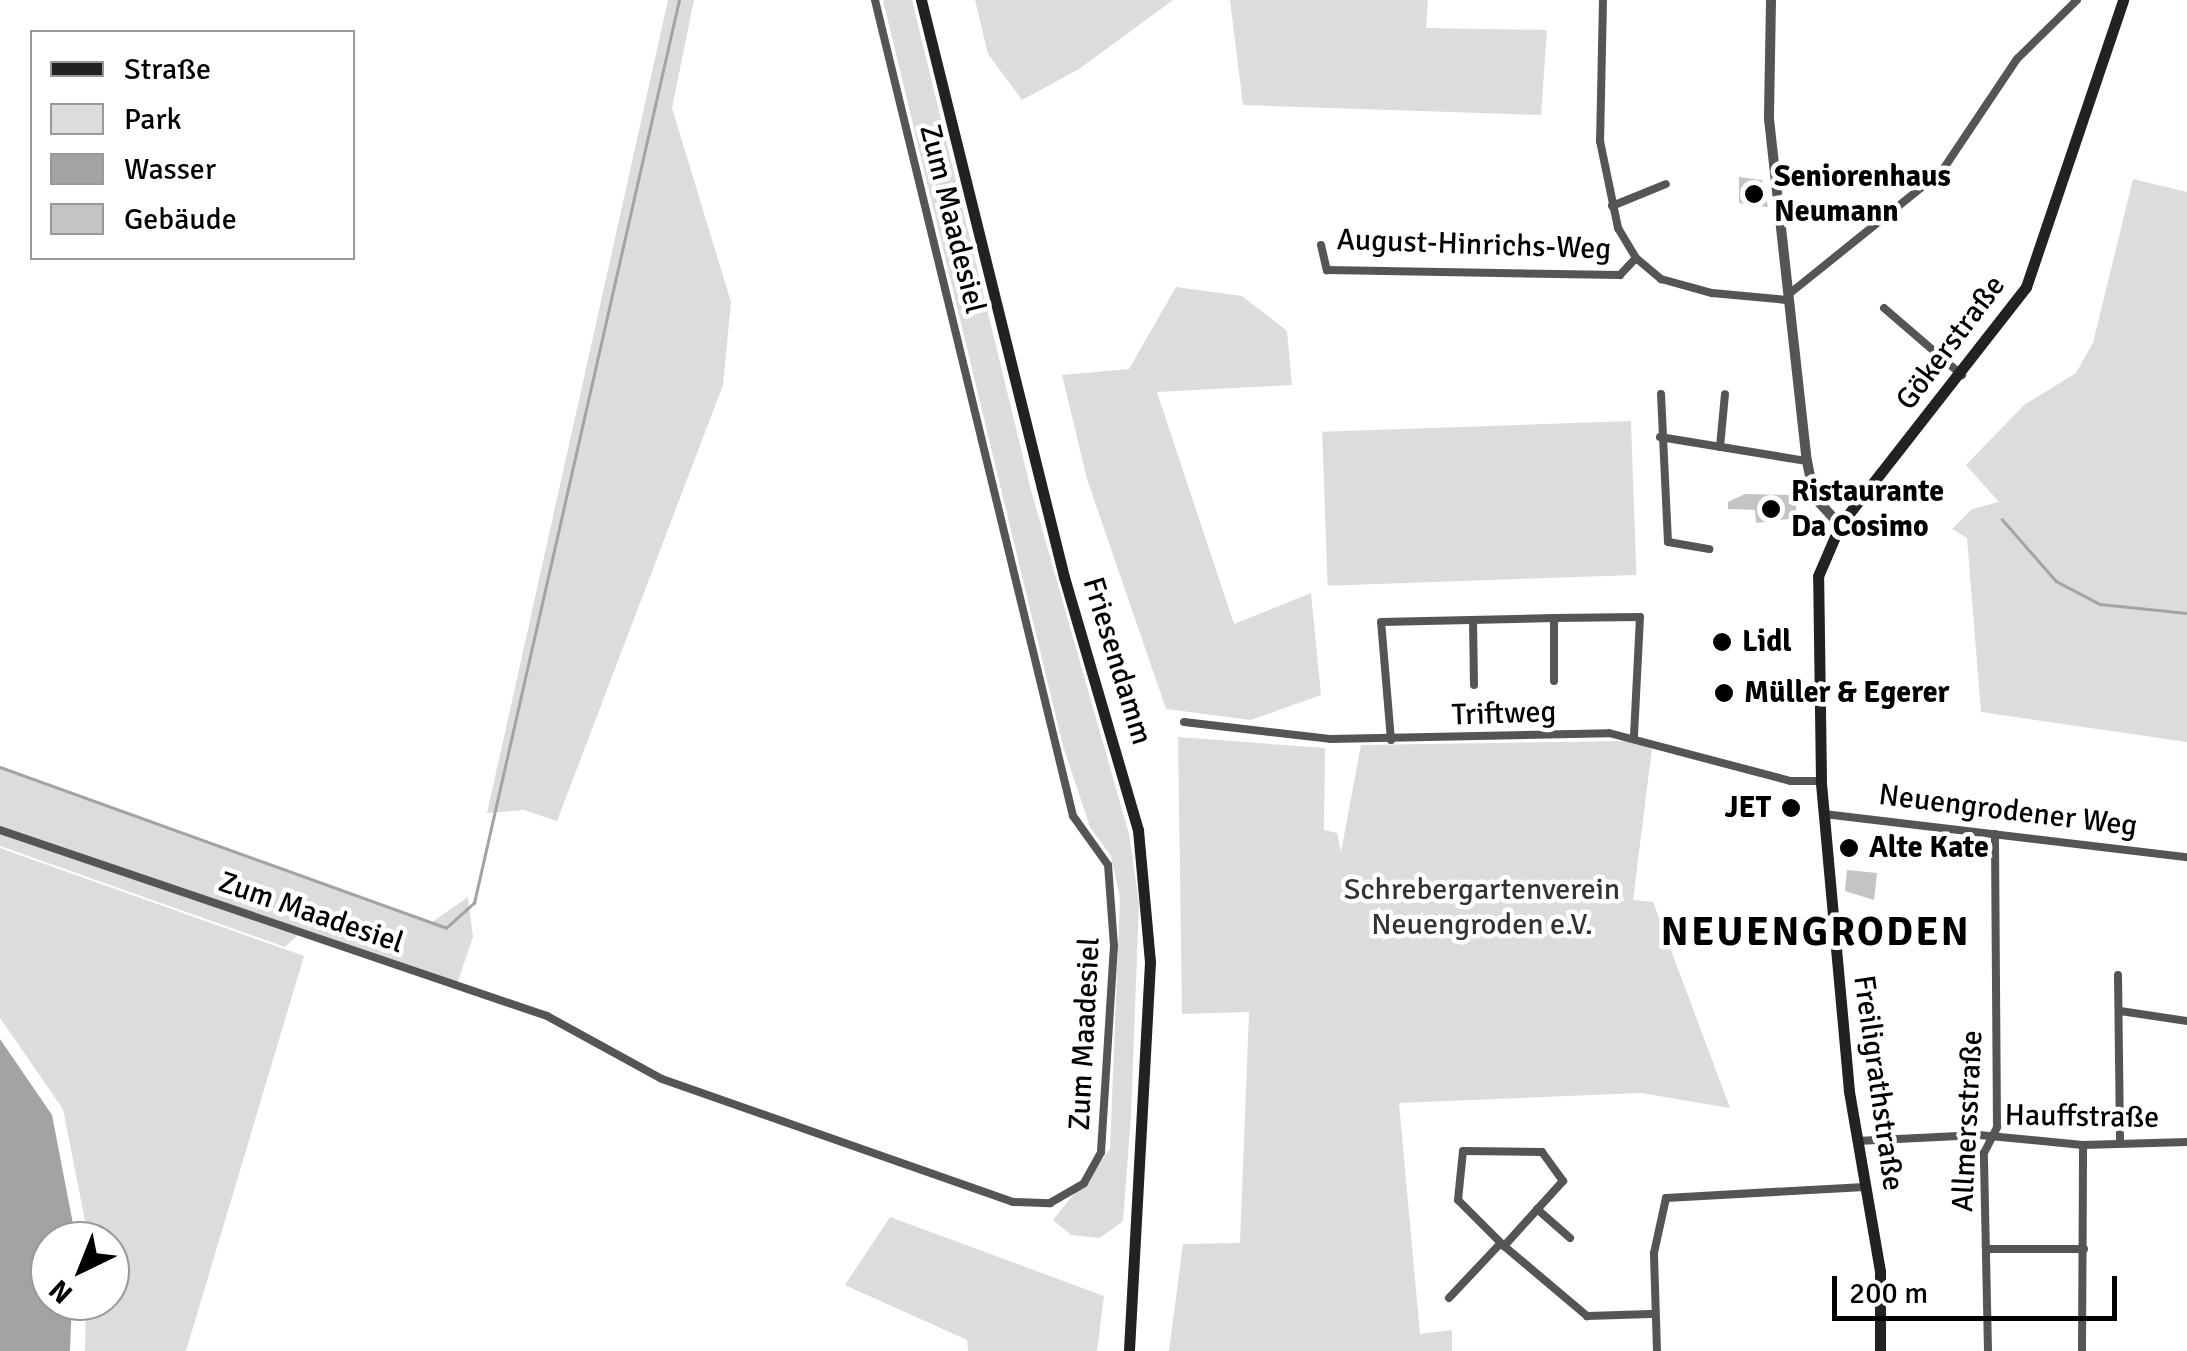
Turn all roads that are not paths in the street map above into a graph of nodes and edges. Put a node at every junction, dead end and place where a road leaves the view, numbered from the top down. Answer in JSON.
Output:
{"nodes":[{"id":1,"x":875,"y":0,"type":"edge"},
{"id":2,"x":921,"y":0,"type":"edge"},
{"id":3,"x":1603,"y":0,"type":"edge"},
{"id":4,"x":1771,"y":0,"type":"edge"},
{"id":5,"x":2076,"y":0,"type":"edge"},
{"id":6,"x":2123,"y":0,"type":"edge"},
{"id":7,"x":1666,"y":184,"type":"dead end"},
{"id":8,"x":1612,"y":206,"type":"junction"},
{"id":9,"x":1321,"y":245,"type":"dead end"},
{"id":10,"x":1636,"y":258,"type":"junction"},
{"id":11,"x":1786,"y":298,"type":"junction"},
{"id":12,"x":1884,"y":308,"type":"dead end"},
{"id":13,"x":1962,"y":375,"type":"junction"},
{"id":14,"x":1661,"y":394,"type":"dead end"},
{"id":15,"x":1726,"y":394,"type":"dead end"},
{"id":16,"x":1660,"y":438,"type":"junction"},
{"id":17,"x":1720,"y":447,"type":"junction"},
{"id":18,"x":1807,"y":462,"type":"junction"},
{"id":19,"x":1840,"y":525,"type":"junction"},
{"id":20,"x":1710,"y":550,"type":"dead end"},
{"id":21,"x":1554,"y":618,"type":"junction"},
{"id":22,"x":1473,"y":620,"type":"junction"},
{"id":23,"x":1554,"y":681,"type":"dead end"},
{"id":24,"x":1474,"y":684,"type":"dead end"},
{"id":25,"x":1184,"y":722,"type":"dead end"},
{"id":26,"x":1634,"y":736,"type":"junction"},
{"id":27,"x":1390,"y":740,"type":"junction"},
{"id":28,"x":1821,"y":781,"type":"junction"},
{"id":29,"x":1824,"y":814,"type":"junction"},
{"id":30,"x":0,"y":830,"type":"edge"},
{"id":31,"x":1995,"y":834,"type":"junction"},
{"id":32,"x":2187,"y":857,"type":"edge"},
{"id":33,"x":2118,"y":976,"type":"dead end"},
{"id":34,"x":2120,"y":1011,"type":"junction"},
{"id":35,"x":2187,"y":1020,"type":"edge"},
{"id":36,"x":1991,"y":1138,"type":"junction"},
{"id":37,"x":1857,"y":1140,"type":"junction"},
{"id":38,"x":2120,"y":1142,"type":"junction"},
{"id":39,"x":2187,"y":1142,"type":"edge"},
{"id":40,"x":2083,"y":1145,"type":"junction"},
{"id":41,"x":1865,"y":1186,"type":"junction"},
{"id":42,"x":1537,"y":1209,"type":"junction"},
{"id":43,"x":1570,"y":1238,"type":"dead end"},
{"id":44,"x":1501,"y":1245,"type":"junction"},
{"id":45,"x":1986,"y":1249,"type":"junction"},
{"id":46,"x":2084,"y":1250,"type":"junction"},
{"id":47,"x":1449,"y":1298,"type":"dead end"},
{"id":48,"x":1651,"y":1314,"type":"junction"},
{"id":49,"x":1129,"y":1351,"type":"edge"},
{"id":50,"x":1657,"y":1351,"type":"edge"},
{"id":51,"x":1880,"y":1351,"type":"edge"},
{"id":52,"x":1988,"y":1351,"type":"edge"},
{"id":53,"x":2082,"y":1351,"type":"edge"}],
"edges":[{"from":1,"to":30,"type":"street","name":"Zum Maadesiel"},
{"from":2,"to":49,"type":"main road","name":"Friesendamm"},
{"from":3,"to":8,"type":"street"},
{"from":4,"to":11,"type":"street"},
{"from":5,"to":11,"type":"street"},
{"from":6,"to":13,"type":"main road","name":"Gökerstraße"},
{"from":7,"to":8,"type":"street"},
{"from":8,"to":10,"type":"street"},
{"from":9,"to":10,"type":"street","name":"August-Hinrichs-Weg"},
{"from":10,"to":11,"type":"street"},
{"from":11,"to":18,"type":"street"},
{"from":12,"to":13,"type":"street"},
{"from":13,"to":19,"type":"main road","name":"Gökerstraße"},
{"from":14,"to":16,"type":"street"},
{"from":15,"to":17,"type":"street"},
{"from":16,"to":17,"type":"street"},
{"from":16,"to":20,"type":"street"},
{"from":17,"to":18,"type":"street"},
{"from":18,"to":19,"type":"street"},
{"from":19,"to":28,"type":"main road","name":"Freiligrathstraße"},
{"from":21,"to":22,"type":"street"},
{"from":21,"to":23,"type":"street"},
{"from":21,"to":26,"type":"street"},
{"from":22,"to":24,"type":"street"},
{"from":22,"to":27,"type":"street"},
{"from":25,"to":27,"type":"street","name":"Triftweg"},
{"from":26,"to":27,"type":"street","name":"Triftweg"},
{"from":26,"to":28,"type":"street","name":"Triftweg"},
{"from":28,"to":29,"type":"main road","name":"Freiligrathstraße"},
{"from":29,"to":31,"type":"street","name":"Neuengrodener Weg"},
{"from":29,"to":37,"type":"main road","name":"Freiligrathstraße"},
{"from":31,"to":32,"type":"street","name":"Neuengrodener Weg"},
{"from":31,"to":36,"type":"street","name":"Allmersstraße"},
{"from":33,"to":34,"type":"street"},
{"from":34,"to":35,"type":"street"},
{"from":34,"to":38,"type":"street"},
{"from":36,"to":37,"type":"street","name":"Hauffstraße"},
{"from":36,"to":40,"type":"street","name":"Hauffstraße"},
{"from":36,"to":45,"type":"street","name":"Allmersstraße"},
{"from":37,"to":41,"type":"main road","name":"Freiligrathstraße"},
{"from":38,"to":39,"type":"street","name":"Hauffstraße"},
{"from":38,"to":40,"type":"street","name":"Hauffstraße"},
{"from":40,"to":46,"type":"street"},
{"from":41,"to":48,"type":"street"},
{"from":41,"to":51,"type":"main road","name":"Freiligrathstraße"},
{"from":42,"to":43,"type":"street"},
{"from":42,"to":44,"type":"street"},
{"from":42,"to":44,"type":"street"},
{"from":44,"to":47,"type":"street"},
{"from":44,"to":48,"type":"street"},
{"from":45,"to":46,"type":"street"},
{"from":45,"to":52,"type":"street","name":"Allmersstraße"},
{"from":46,"to":53,"type":"street"},
{"from":48,"to":50,"type":"street"}]}
